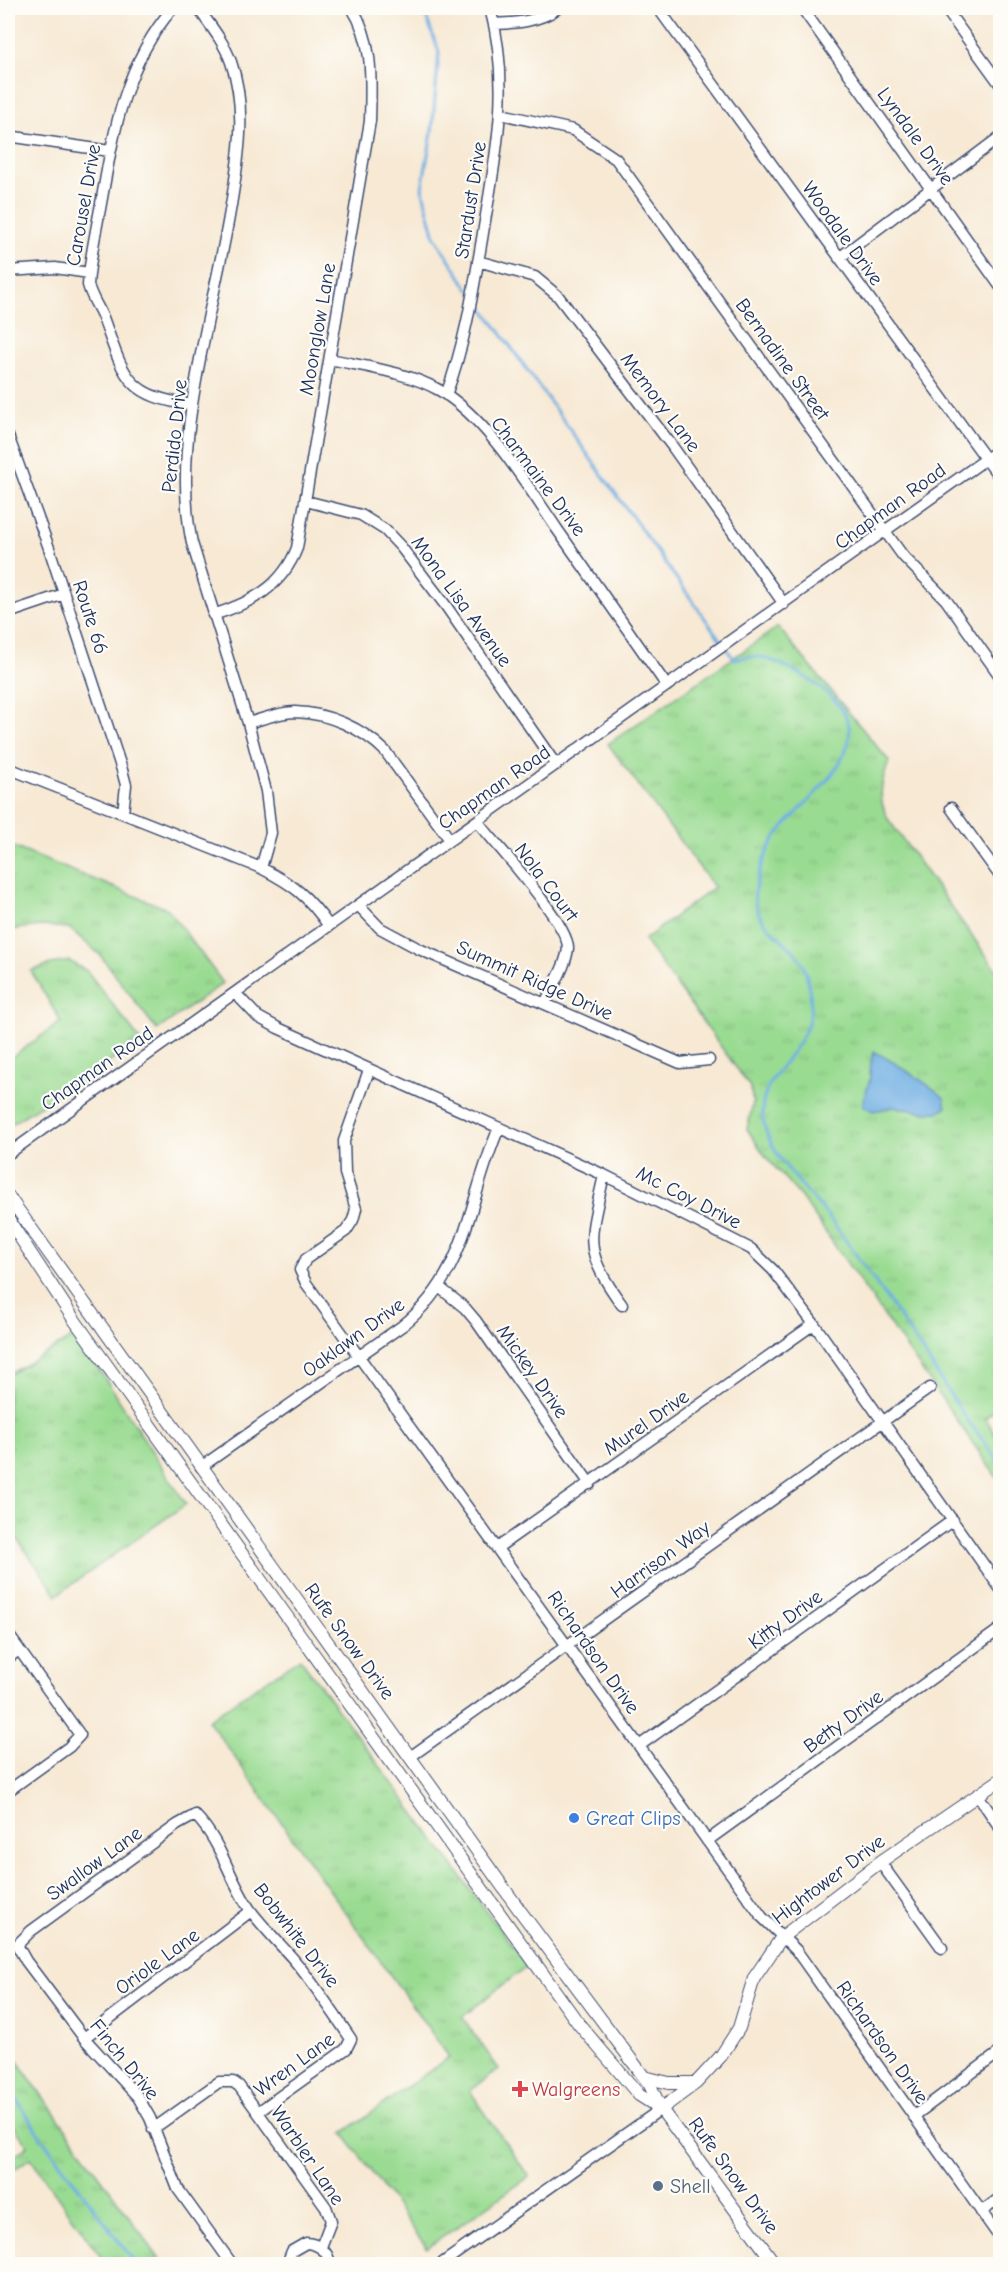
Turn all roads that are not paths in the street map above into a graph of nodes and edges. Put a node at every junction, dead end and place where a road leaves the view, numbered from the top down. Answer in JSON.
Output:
{"nodes":[{"id":1,"x":173,"y":8,"type":"edge"},
{"id":2,"x":198,"y":8,"type":"edge"},
{"id":3,"x":352,"y":8,"type":"edge"},
{"id":4,"x":490,"y":8,"type":"edge"},
{"id":5,"x":558,"y":8,"type":"edge"},
{"id":6,"x":658,"y":8,"type":"edge"},
{"id":7,"x":802,"y":8,"type":"edge"},
{"id":8,"x":945,"y":8,"type":"edge"},
{"id":9,"x":494,"y":24,"type":"junction"},
{"id":10,"x":997,"y":71,"type":"edge"},
{"id":11,"x":1000,"y":84,"type":"edge"},
{"id":12,"x":501,"y":114,"type":"junction"},
{"id":13,"x":8,"y":136,"type":"edge"},
{"id":14,"x":1000,"y":136,"type":"edge"},
{"id":15,"x":110,"y":151,"type":"junction"},
{"id":16,"x":931,"y":188,"type":"junction"},
{"id":17,"x":838,"y":258,"type":"junction"},
{"id":18,"x":478,"y":261,"type":"junction"},
{"id":19,"x":8,"y":271,"type":"edge"},
{"id":20,"x":89,"y":273,"type":"junction"},
{"id":21,"x":1000,"y":286,"type":"edge"},
{"id":22,"x":330,"y":359,"type":"junction"},
{"id":23,"x":446,"y":395,"type":"junction"},
{"id":24,"x":192,"y":405,"type":"junction"},
{"id":25,"x":8,"y":435,"type":"edge"},
{"id":26,"x":1000,"y":449,"type":"edge"},
{"id":27,"x":987,"y":459,"type":"junction"},
{"id":28,"x":1000,"y":478,"type":"edge"},
{"id":29,"x":306,"y":501,"type":"junction"},
{"id":30,"x":885,"y":532,"type":"junction"},
{"id":31,"x":64,"y":594,"type":"junction"},
{"id":32,"x":784,"y":604,"type":"junction"},
{"id":33,"x":8,"y":613,"type":"edge"},
{"id":34,"x":213,"y":615,"type":"junction"},
{"id":35,"x":1000,"y":676,"type":"edge"},
{"id":36,"x":667,"y":686,"type":"junction"},
{"id":37,"x":248,"y":723,"type":"junction"},
{"id":38,"x":556,"y":765,"type":"junction"},
{"id":39,"x":8,"y":768,"type":"edge"},
{"id":40,"x":951,"y":808,"type":"dead end"},
{"id":41,"x":123,"y":813,"type":"junction"},
{"id":42,"x":477,"y":821,"type":"junction"},
{"id":43,"x":450,"y":840,"type":"junction"},
{"id":44,"x":261,"y":868,"type":"junction"},
{"id":45,"x":1000,"y":876,"type":"edge"},
{"id":46,"x":358,"y":905,"type":"junction"},
{"id":47,"x":329,"y":926,"type":"junction"},
{"id":48,"x":235,"y":993,"type":"junction"},
{"id":49,"x":545,"y":1004,"type":"junction"},
{"id":50,"x":709,"y":1060,"type":"dead end"},
{"id":51,"x":369,"y":1070,"type":"junction"},
{"id":52,"x":499,"y":1128,"type":"junction"},
{"id":53,"x":8,"y":1154,"type":"edge"},
{"id":54,"x":604,"y":1175,"type":"junction"},
{"id":55,"x":8,"y":1196,"type":"edge"},
{"id":56,"x":8,"y":1219,"type":"edge"},
{"id":57,"x":439,"y":1287,"type":"junction"},
{"id":58,"x":622,"y":1305,"type":"dead end"},
{"id":59,"x":814,"y":1324,"type":"junction"},
{"id":60,"x":359,"y":1356,"type":"junction"},
{"id":61,"x":930,"y":1388,"type":"dead end"},
{"id":62,"x":883,"y":1422,"type":"junction"},
{"id":63,"x":201,"y":1467,"type":"junction"},
{"id":64,"x":590,"y":1484,"type":"junction"},
{"id":65,"x":953,"y":1520,"type":"junction"},
{"id":66,"x":497,"y":1548,"type":"junction"},
{"id":67,"x":1000,"y":1588,"type":"edge"},
{"id":68,"x":1000,"y":1629,"type":"edge"},
{"id":69,"x":8,"y":1634,"type":"edge"},
{"id":70,"x":569,"y":1647,"type":"junction"},
{"id":71,"x":19,"y":1650,"type":"junction"},
{"id":72,"x":8,"y":1658,"type":"edge"},
{"id":73,"x":639,"y":1746,"type":"junction"},
{"id":74,"x":410,"y":1757,"type":"junction"},
{"id":75,"x":1000,"y":1780,"type":"edge"},
{"id":76,"x":8,"y":1791,"type":"edge"},
{"id":77,"x":978,"y":1795,"type":"junction"},
{"id":78,"x":195,"y":1815,"type":"joint"},
{"id":79,"x":1000,"y":1828,"type":"edge"},
{"id":80,"x":707,"y":1841,"type":"junction"},
{"id":81,"x":880,"y":1863,"type":"junction"},
{"id":82,"x":251,"y":1911,"type":"junction"},
{"id":83,"x":782,"y":1937,"type":"junction"},
{"id":84,"x":17,"y":1945,"type":"joint"},
{"id":85,"x":942,"y":1948,"type":"dead end"},
{"id":86,"x":84,"y":2038,"type":"junction"},
{"id":87,"x":350,"y":2044,"type":"joint"},
{"id":88,"x":1000,"y":2052,"type":"edge"},
{"id":89,"x":643,"y":2076,"type":"junction"},
{"id":90,"x":696,"y":2083,"type":"junction"},
{"id":91,"x":239,"y":2086,"type":"joint"},
{"id":92,"x":661,"y":2109,"type":"junction"},
{"id":93,"x":258,"y":2112,"type":"junction"},
{"id":94,"x":914,"y":2116,"type":"junction"},
{"id":95,"x":153,"y":2129,"type":"junction"},
{"id":96,"x":1000,"y":2198,"type":"edge"},
{"id":97,"x":981,"y":2212,"type":"junction"},
{"id":98,"x":1000,"y":2238,"type":"edge"},
{"id":99,"x":321,"y":2247,"type":"junction"},
{"id":100,"x":232,"y":2265,"type":"edge"},
{"id":101,"x":287,"y":2265,"type":"edge"},
{"id":102,"x":330,"y":2265,"type":"edge"},
{"id":103,"x":441,"y":2265,"type":"edge"},
{"id":104,"x":775,"y":2265,"type":"edge"}],
"edges":[{"from":1,"to":15,"type":"street","name":"Carousel Drive"},
{"from":2,"to":24,"type":"street","name":"Perdido Drive"},
{"from":3,"to":22,"type":"street","name":"Moonglow Lane"},
{"from":4,"to":9,"type":"street","name":"Stardust Drive"},
{"from":5,"to":9,"type":"street"},
{"from":6,"to":17,"type":"street","name":"Woodale Drive"},
{"from":7,"to":16,"type":"street","name":"Lyndale Drive"},
{"from":8,"to":10,"type":"street"},
{"from":9,"to":12,"type":"street","name":"Stardust Drive"},
{"from":10,"to":11,"type":"street"},
{"from":12,"to":18,"type":"street","name":"Stardust Drive"},
{"from":12,"to":30,"type":"street","name":"Bernadine Street"},
{"from":13,"to":15,"type":"street"},
{"from":14,"to":16,"type":"street"},
{"from":15,"to":20,"type":"street","name":"Carousel Drive"},
{"from":16,"to":17,"type":"street"},
{"from":16,"to":21,"type":"street","name":"Lyndale Drive"},
{"from":17,"to":27,"type":"street","name":"Woodale Drive"},
{"from":18,"to":23,"type":"street","name":"Stardust Drive"},
{"from":18,"to":32,"type":"street","name":"Memory Lane"},
{"from":19,"to":20,"type":"street"},
{"from":20,"to":24,"type":"street","name":"Carousel Drive"},
{"from":22,"to":23,"type":"street","name":"Charmaine Drive"},
{"from":22,"to":29,"type":"street","name":"Moonglow Lane"},
{"from":23,"to":36,"type":"street","name":"Charmaine Drive"},
{"from":24,"to":34,"type":"street","name":"Perdido Drive"},
{"from":25,"to":31,"type":"street","name":"Route 66"},
{"from":26,"to":27,"type":"street","name":"Chapman Road"},
{"from":27,"to":28,"type":"street","name":"Woodale Drive"},
{"from":27,"to":30,"type":"street","name":"Chapman Road"},
{"from":29,"to":34,"type":"street","name":"Moonglow Lane"},
{"from":29,"to":38,"type":"street","name":"Mona Lisa Avenue"},
{"from":30,"to":32,"type":"street","name":"Chapman Road"},
{"from":30,"to":35,"type":"street","name":"Bernadine Street"},
{"from":31,"to":33,"type":"street"},
{"from":31,"to":41,"type":"street","name":"Route 66"},
{"from":32,"to":36,"type":"street","name":"Chapman Road"},
{"from":34,"to":37,"type":"street","name":"Perdido Drive"},
{"from":36,"to":38,"type":"street","name":"Chapman Road"},
{"from":37,"to":43,"type":"street"},
{"from":37,"to":44,"type":"street","name":"Perdido Drive"},
{"from":38,"to":42,"type":"street","name":"Chapman Road"},
{"from":39,"to":41,"type":"street"},
{"from":40,"to":45,"type":"street"},
{"from":41,"to":44,"type":"street"},
{"from":42,"to":43,"type":"street","name":"Chapman Road"},
{"from":42,"to":49,"type":"street","name":"Nola Court"},
{"from":43,"to":46,"type":"street","name":"Chapman Road"},
{"from":44,"to":47,"type":"street"},
{"from":46,"to":47,"type":"street","name":"Chapman Road"},
{"from":46,"to":49,"type":"street","name":"Summit Ridge Drive"},
{"from":47,"to":48,"type":"street","name":"Chapman Road"},
{"from":48,"to":51,"type":"street","name":"Mc Coy Drive"},
{"from":48,"to":53,"type":"street","name":"Chapman Road"},
{"from":49,"to":50,"type":"street","name":"Summit Ridge Drive"},
{"from":51,"to":52,"type":"street","name":"Mc Coy Drive"},
{"from":51,"to":60,"type":"street","name":"Richardson Drive"},
{"from":52,"to":54,"type":"street","name":"Mc Coy Drive"},
{"from":52,"to":57,"type":"street","name":"Oaklawn Drive"},
{"from":54,"to":58,"type":"street"},
{"from":54,"to":59,"type":"street","name":"Mc Coy Drive"},
{"from":55,"to":63,"type":"main road","name":"Rufe Snow Drive"},
{"from":56,"to":92,"type":"main road","name":"Rufe Snow Drive"},
{"from":57,"to":60,"type":"street","name":"Oaklawn Drive"},
{"from":57,"to":64,"type":"street","name":"Mickey Drive"},
{"from":59,"to":62,"type":"street","name":"Mc Coy Drive"},
{"from":59,"to":64,"type":"street","name":"Murel Drive"},
{"from":60,"to":63,"type":"street","name":"Oaklawn Drive"},
{"from":60,"to":66,"type":"street","name":"Richardson Drive"},
{"from":61,"to":62,"type":"street","name":"Harrison Way"},
{"from":62,"to":65,"type":"street","name":"Mc Coy Drive"},
{"from":62,"to":70,"type":"street","name":"Harrison Way"},
{"from":63,"to":74,"type":"main road","name":"Rufe Snow Drive"},
{"from":64,"to":66,"type":"street","name":"Murel Drive"},
{"from":65,"to":67,"type":"street","name":"Mc Coy Drive"},
{"from":65,"to":73,"type":"street","name":"Kitty Drive"},
{"from":66,"to":70,"type":"street","name":"Richardson Drive"},
{"from":68,"to":80,"type":"street","name":"Betty Drive"},
{"from":69,"to":71,"type":"street"},
{"from":70,"to":73,"type":"street","name":"Richardson Drive"},
{"from":70,"to":74,"type":"street","name":"Harrison Way"},
{"from":71,"to":72,"type":"street"},
{"from":71,"to":76,"type":"street"},
{"from":73,"to":80,"type":"street","name":"Richardson Drive"},
{"from":74,"to":89,"type":"main road","name":"Rufe Snow Drive"},
{"from":75,"to":77,"type":"main road","name":"Hightower Drive"},
{"from":77,"to":79,"type":"street"},
{"from":77,"to":81,"type":"main road","name":"Hightower Drive"},
{"from":78,"to":82,"type":"street","name":"Bobwhite Drive"},
{"from":78,"to":84,"type":"street","name":"Swallow Lane"},
{"from":80,"to":83,"type":"street","name":"Richardson Drive"},
{"from":81,"to":83,"type":"main road","name":"Hightower Drive"},
{"from":81,"to":85,"type":"street"},
{"from":82,"to":86,"type":"street","name":"Oriole Lane"},
{"from":82,"to":87,"type":"street","name":"Bobwhite Drive"},
{"from":83,"to":90,"type":"main road","name":"Hightower Drive"},
{"from":83,"to":94,"type":"street","name":"Richardson Drive"},
{"from":84,"to":86,"type":"street","name":"Finch Drive"},
{"from":86,"to":95,"type":"street","name":"Finch Drive"},
{"from":87,"to":93,"type":"street","name":"Wren Lane"},
{"from":88,"to":94,"type":"street"},
{"from":89,"to":90,"type":"main road"},
{"from":89,"to":92,"type":"main road","name":"Rufe Snow Drive"},
{"from":90,"to":92,"type":"main road","name":"Hightower Drive"},
{"from":91,"to":93,"type":"street","name":"Warbler Lane"},
{"from":91,"to":95,"type":"street","name":"Wren Lane"},
{"from":92,"to":103,"type":"street","name":"Hightower Drive"},
{"from":92,"to":104,"type":"main road","name":"Rufe Snow Drive"},
{"from":93,"to":99,"type":"street","name":"Warbler Lane"},
{"from":94,"to":97,"type":"street","name":"Richardson Drive"},
{"from":95,"to":100,"type":"street","name":"Finch Drive"},
{"from":96,"to":97,"type":"street"},
{"from":97,"to":98,"type":"street","name":"Richardson Drive"},
{"from":99,"to":101,"type":"street"},
{"from":99,"to":102,"type":"street"}]}
